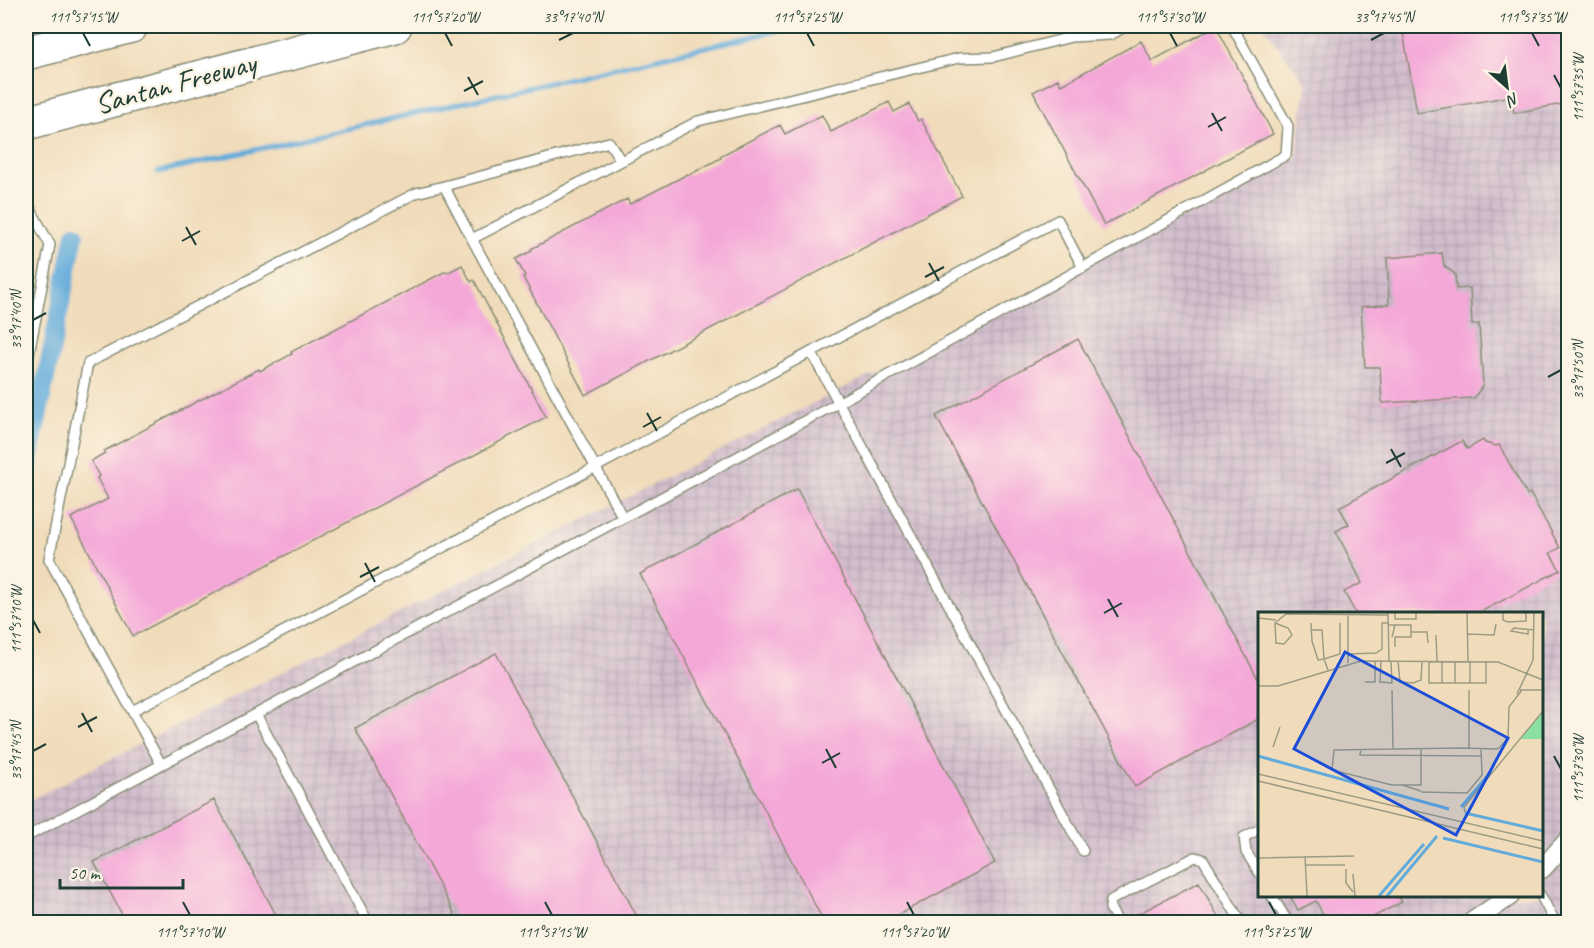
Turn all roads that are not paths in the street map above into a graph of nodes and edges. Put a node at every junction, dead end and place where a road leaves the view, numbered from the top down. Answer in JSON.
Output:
{"nodes":[{"id":1,"x":131,"y":26,"type":"edge"},
{"id":2,"x":394,"y":26,"type":"edge"},
{"id":3,"x":1127,"y":26,"type":"edge"},
{"id":4,"x":1232,"y":26,"type":"edge"},
{"id":5,"x":26,"y":53,"type":"edge"},
{"id":6,"x":26,"y":123,"type":"edge"},
{"id":7,"x":621,"y":161,"type":"junction"},
{"id":8,"x":444,"y":186,"type":"junction"},
{"id":9,"x":29,"y":206,"type":"dead end"},
{"id":10,"x":472,"y":239,"type":"junction"},
{"id":11,"x":1083,"y":268,"type":"junction"},
{"id":12,"x":811,"y":352,"type":"junction"},
{"id":13,"x":26,"y":369,"type":"edge"},
{"id":14,"x":838,"y":403,"type":"junction"},
{"id":15,"x":596,"y":467,"type":"junction"},
{"id":16,"x":623,"y":518,"type":"junction"},
{"id":17,"x":132,"y":711,"type":"junction"},
{"id":18,"x":256,"y":714,"type":"junction"},
{"id":19,"x":161,"y":764,"type":"junction"},
{"id":20,"x":1258,"y":830,"type":"edge"},
{"id":21,"x":26,"y":837,"type":"edge"},
{"id":22,"x":1569,"y":840,"type":"edge"},
{"id":23,"x":1083,"y":851,"type":"dead end"},
{"id":24,"x":1543,"y":868,"type":"edge"},
{"id":25,"x":1258,"y":871,"type":"edge"},
{"id":26,"x":1273,"y":897,"type":"edge"},
{"id":27,"x":1509,"y":897,"type":"edge"},
{"id":28,"x":1542,"y":897,"type":"edge"},
{"id":29,"x":368,"y":922,"type":"edge"},
{"id":30,"x":1118,"y":922,"type":"edge"},
{"id":31,"x":1241,"y":922,"type":"edge"},
{"id":32,"x":1288,"y":922,"type":"edge"},
{"id":33,"x":1472,"y":922,"type":"edge"},
{"id":34,"x":1555,"y":922,"type":"edge"}],
"edges":[{"from":1,"to":5,"type":"highway"},
{"from":2,"to":6,"type":"highway","name":"Santan Freeway"},
{"from":3,"to":7,"type":"lane"},
{"from":4,"to":11,"type":"lane"},
{"from":7,"to":8,"type":"lane"},
{"from":7,"to":10,"type":"lane"},
{"from":8,"to":10,"type":"lane"},
{"from":8,"to":17,"type":"lane"},
{"from":9,"to":13,"type":"lane"},
{"from":10,"to":15,"type":"lane"},
{"from":11,"to":12,"type":"lane"},
{"from":11,"to":14,"type":"lane"},
{"from":12,"to":14,"type":"lane"},
{"from":12,"to":15,"type":"lane"},
{"from":14,"to":16,"type":"lane"},
{"from":14,"to":23,"type":"lane"},
{"from":15,"to":16,"type":"lane"},
{"from":15,"to":17,"type":"lane"},
{"from":16,"to":18,"type":"lane"},
{"from":17,"to":19,"type":"lane"},
{"from":18,"to":19,"type":"lane"},
{"from":18,"to":29,"type":"lane"},
{"from":19,"to":21,"type":"lane"},
{"from":20,"to":25,"type":"lane"},
{"from":22,"to":24,"type":"street"},
{"from":26,"to":32,"type":"lane"},
{"from":27,"to":33,"type":"street"},
{"from":28,"to":34,"type":"lane"},
{"from":30,"to":31,"type":"lane"}]}
